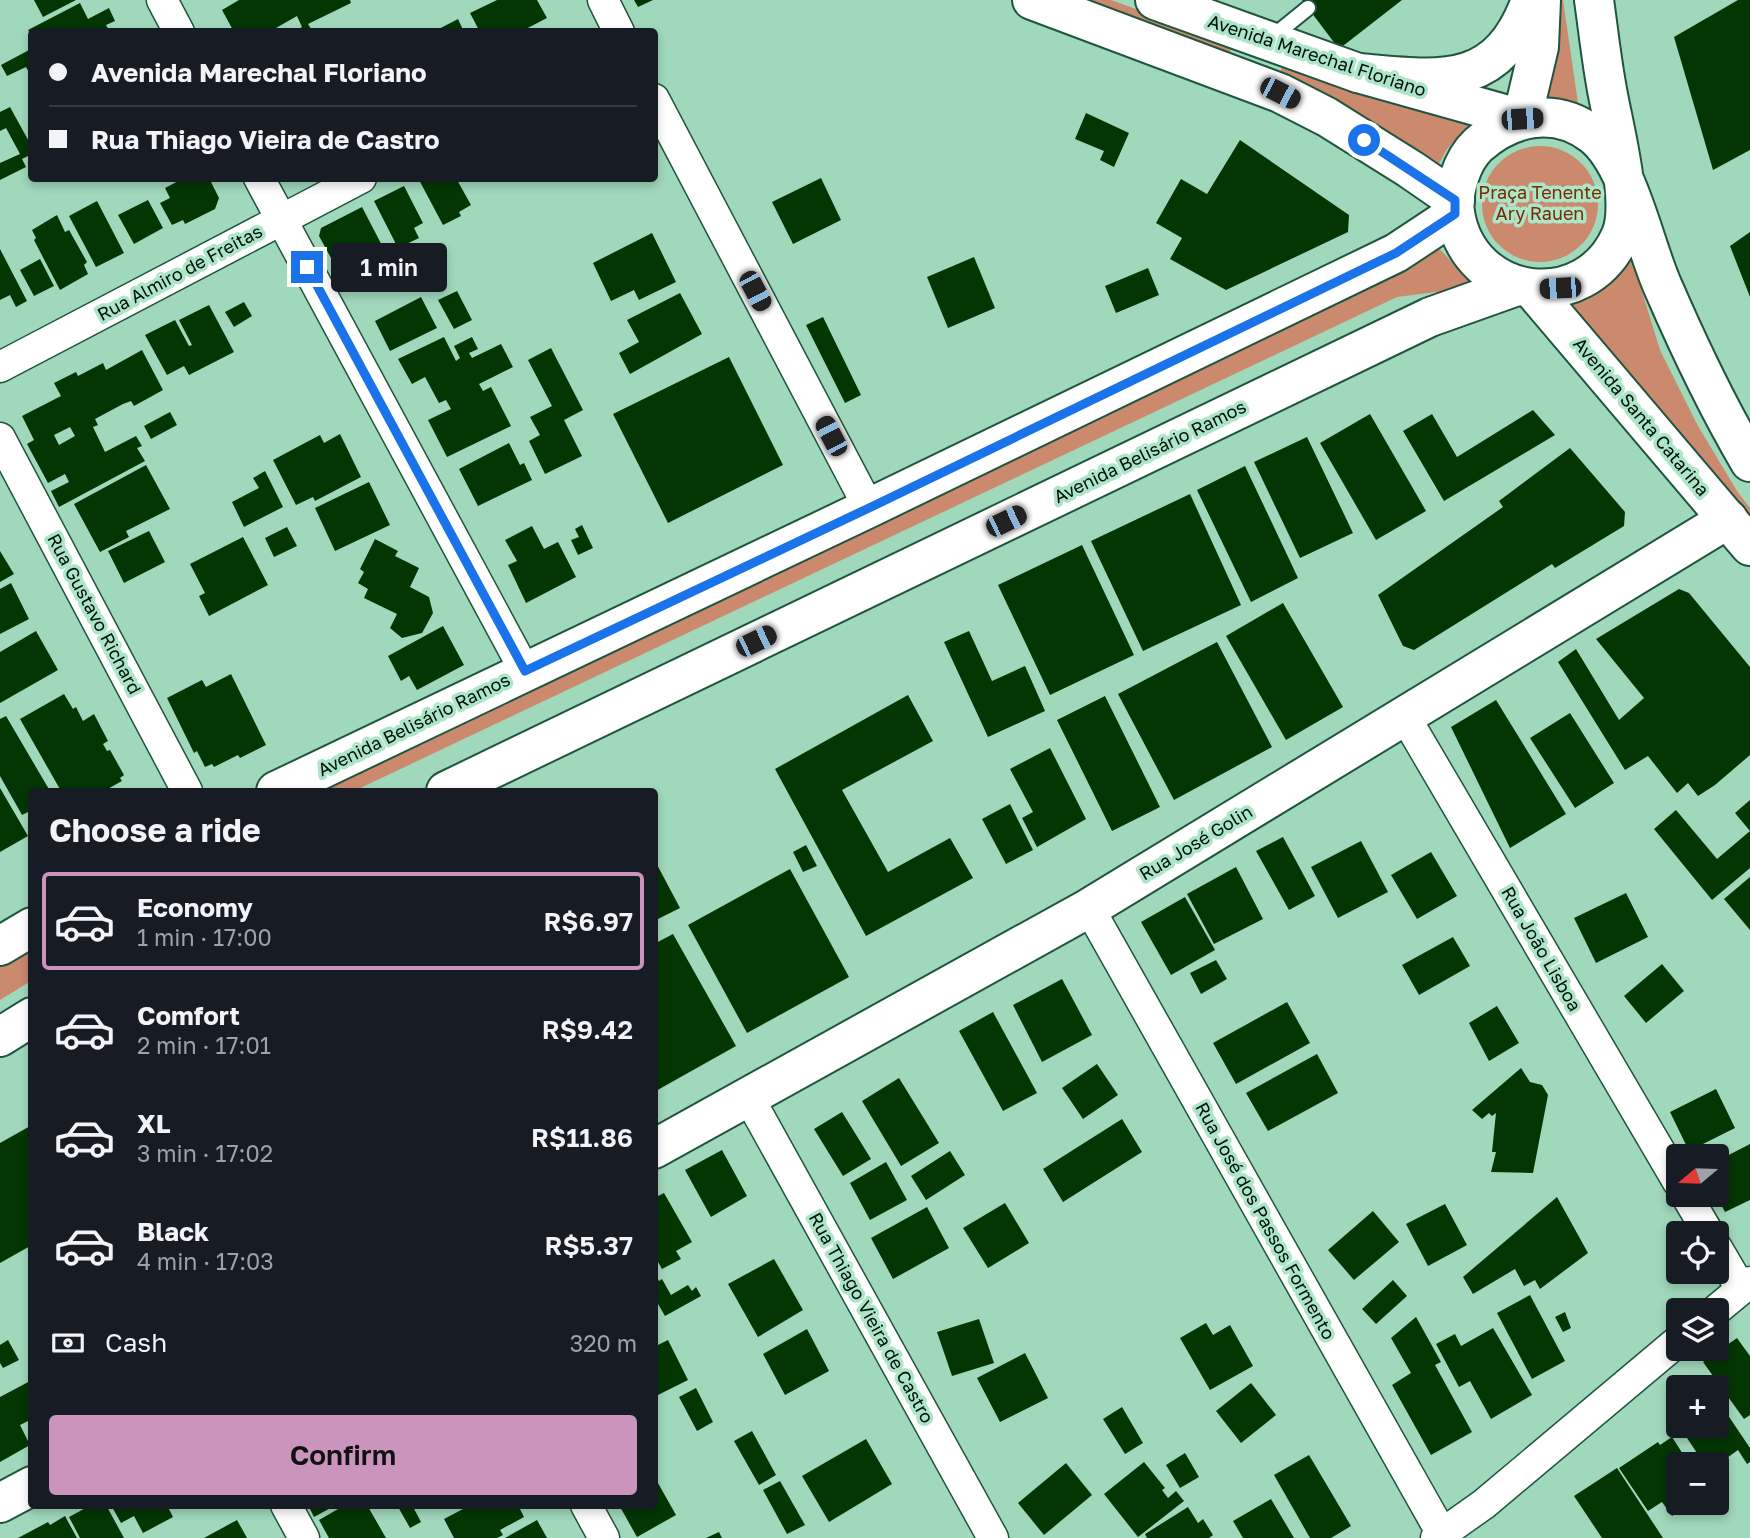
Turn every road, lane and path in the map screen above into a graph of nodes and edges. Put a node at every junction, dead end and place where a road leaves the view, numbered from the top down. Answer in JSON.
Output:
{"nodes":[{"id":1,"x":162,"y":0,"type":"edge"},
{"id":2,"x":603,"y":0,"type":"edge"},
{"id":3,"x":1032,"y":0,"type":"edge"},
{"id":4,"x":1155,"y":0,"type":"edge"},
{"id":5,"x":1531,"y":0,"type":"edge"},
{"id":6,"x":1541,"y":0,"type":"edge"},
{"id":7,"x":1594,"y":0,"type":"edge"},
{"id":8,"x":1308,"y":8,"type":"dead end"},
{"id":9,"x":178,"y":28,"type":"edge"},
{"id":10,"x":618,"y":28,"type":"edge"},
{"id":11,"x":1267,"y":41,"type":"junction"},
{"id":12,"x":1358,"y":73,"type":"junction"},
{"id":13,"x":1248,"y":79,"type":"junction"},
{"id":14,"x":658,"y":107,"type":"edge"},
{"id":15,"x":1522,"y":119,"type":"junction"},
{"id":16,"x":1622,"y":177,"type":"junction"},
{"id":17,"x":261,"y":182,"type":"edge"},
{"id":18,"x":353,"y":182,"type":"edge"},
{"id":19,"x":1455,"y":207,"type":"junction"},
{"id":20,"x":281,"y":220,"type":"junction"},
{"id":21,"x":1524,"y":288,"type":"junction"},
{"id":22,"x":0,"y":367,"type":"edge"},
{"id":23,"x":0,"y":438,"type":"edge"},
{"id":24,"x":1750,"y":462,"type":"edge"},
{"id":25,"x":869,"y":508,"type":"junction"},
{"id":26,"x":1739,"y":532,"type":"edge"},
{"id":27,"x":525,"y":671,"type":"junction"},
{"id":28,"x":1405,"y":716,"type":"junction"},
{"id":29,"x":185,"y":788,"type":"edge"},
{"id":30,"x":282,"y":788,"type":"edge"},
{"id":31,"x":452,"y":788,"type":"edge"},
{"id":32,"x":1089,"y":908,"type":"junction"},
{"id":33,"x":28,"y":929,"type":"edge"},
{"id":34,"x":0,"y":946,"type":"edge"},
{"id":35,"x":28,"y":1020,"type":"edge"},
{"id":36,"x":0,"y":1037,"type":"edge"},
{"id":37,"x":749,"y":1098,"type":"junction"},
{"id":38,"x":658,"y":1147,"type":"edge"},
{"id":39,"x":1666,"y":1162,"type":"edge"},
{"id":40,"x":1729,"y":1264,"type":"edge"},
{"id":41,"x":1745,"y":1285,"type":"edge"},
{"id":42,"x":1729,"y":1299,"type":"edge"},
{"id":43,"x":1666,"y":1351,"type":"edge"},
{"id":44,"x":28,"y":1488,"type":"edge"},
{"id":45,"x":0,"y":1503,"type":"edge"},
{"id":46,"x":288,"y":1509,"type":"edge"},
{"id":47,"x":588,"y":1509,"type":"edge"},
{"id":48,"x":1439,"y":1536,"type":"edge"},
{"id":49,"x":304,"y":1538,"type":"edge"},
{"id":50,"x":604,"y":1538,"type":"edge"},
{"id":51,"x":993,"y":1538,"type":"edge"}],
"edges":[{"from":1,"to":9,"type":"street"},
{"from":2,"to":10,"type":"street"},
{"from":3,"to":13,"type":"main road"},
{"from":4,"to":11,"type":"main road","name":"Avenida Marechal Floriano"},
{"from":5,"to":12,"type":"main road"},
{"from":6,"to":15,"type":"main road"},
{"from":7,"to":16,"type":"main road"},
{"from":8,"to":11,"type":"lane"},
{"from":11,"to":12,"type":"main road","name":"Avenida Marechal Floriano"},
{"from":11,"to":13,"type":"main road"},
{"from":12,"to":15,"type":"main road","name":"Avenida Marechal Floriano"},
{"from":13,"to":19,"type":"main road"},
{"from":14,"to":25,"type":"street"},
{"from":15,"to":16,"type":"main road"},
{"from":15,"to":19,"type":"main road"},
{"from":16,"to":21,"type":"main road"},
{"from":16,"to":24,"type":"main road"},
{"from":17,"to":20,"type":"street"},
{"from":18,"to":20,"type":"street","name":"Rua Almiro de Freitas"},
{"from":19,"to":21,"type":"main road"},
{"from":19,"to":25,"type":"main road","name":"Avenida Belisário Ramos"},
{"from":20,"to":22,"type":"street","name":"Rua Almiro de Freitas"},
{"from":20,"to":27,"type":"street"},
{"from":21,"to":26,"type":"main road","name":"Avenida Santa Catarina"},
{"from":21,"to":31,"type":"main road","name":"Avenida Belisário Ramos"},
{"from":23,"to":29,"type":"street","name":"Rua Gustavo Richard"},
{"from":25,"to":27,"type":"main road","name":"Avenida Belisário Ramos"},
{"from":26,"to":28,"type":"main road","name":"Rua José Golin"},
{"from":27,"to":30,"type":"main road","name":"Avenida Belisário Ramos"},
{"from":28,"to":32,"type":"main road","name":"Rua José Golin"},
{"from":28,"to":39,"type":"street","name":"Rua João Lisboa"},
{"from":32,"to":37,"type":"main road","name":"Rua José Golin"},
{"from":32,"to":48,"type":"street","name":"Rua José dos Passos Formento"},
{"from":33,"to":34,"type":"main road"},
{"from":35,"to":36,"type":"main road"},
{"from":37,"to":38,"type":"main road","name":"Rua José Golin"},
{"from":37,"to":51,"type":"street","name":"Rua Thiago Vieira de Castro"},
{"from":40,"to":41,"type":"street"},
{"from":41,"to":42,"type":"street"},
{"from":43,"to":48,"type":"street"},
{"from":44,"to":45,"type":"main road"},
{"from":46,"to":49,"type":"street"},
{"from":47,"to":50,"type":"street"}]}
